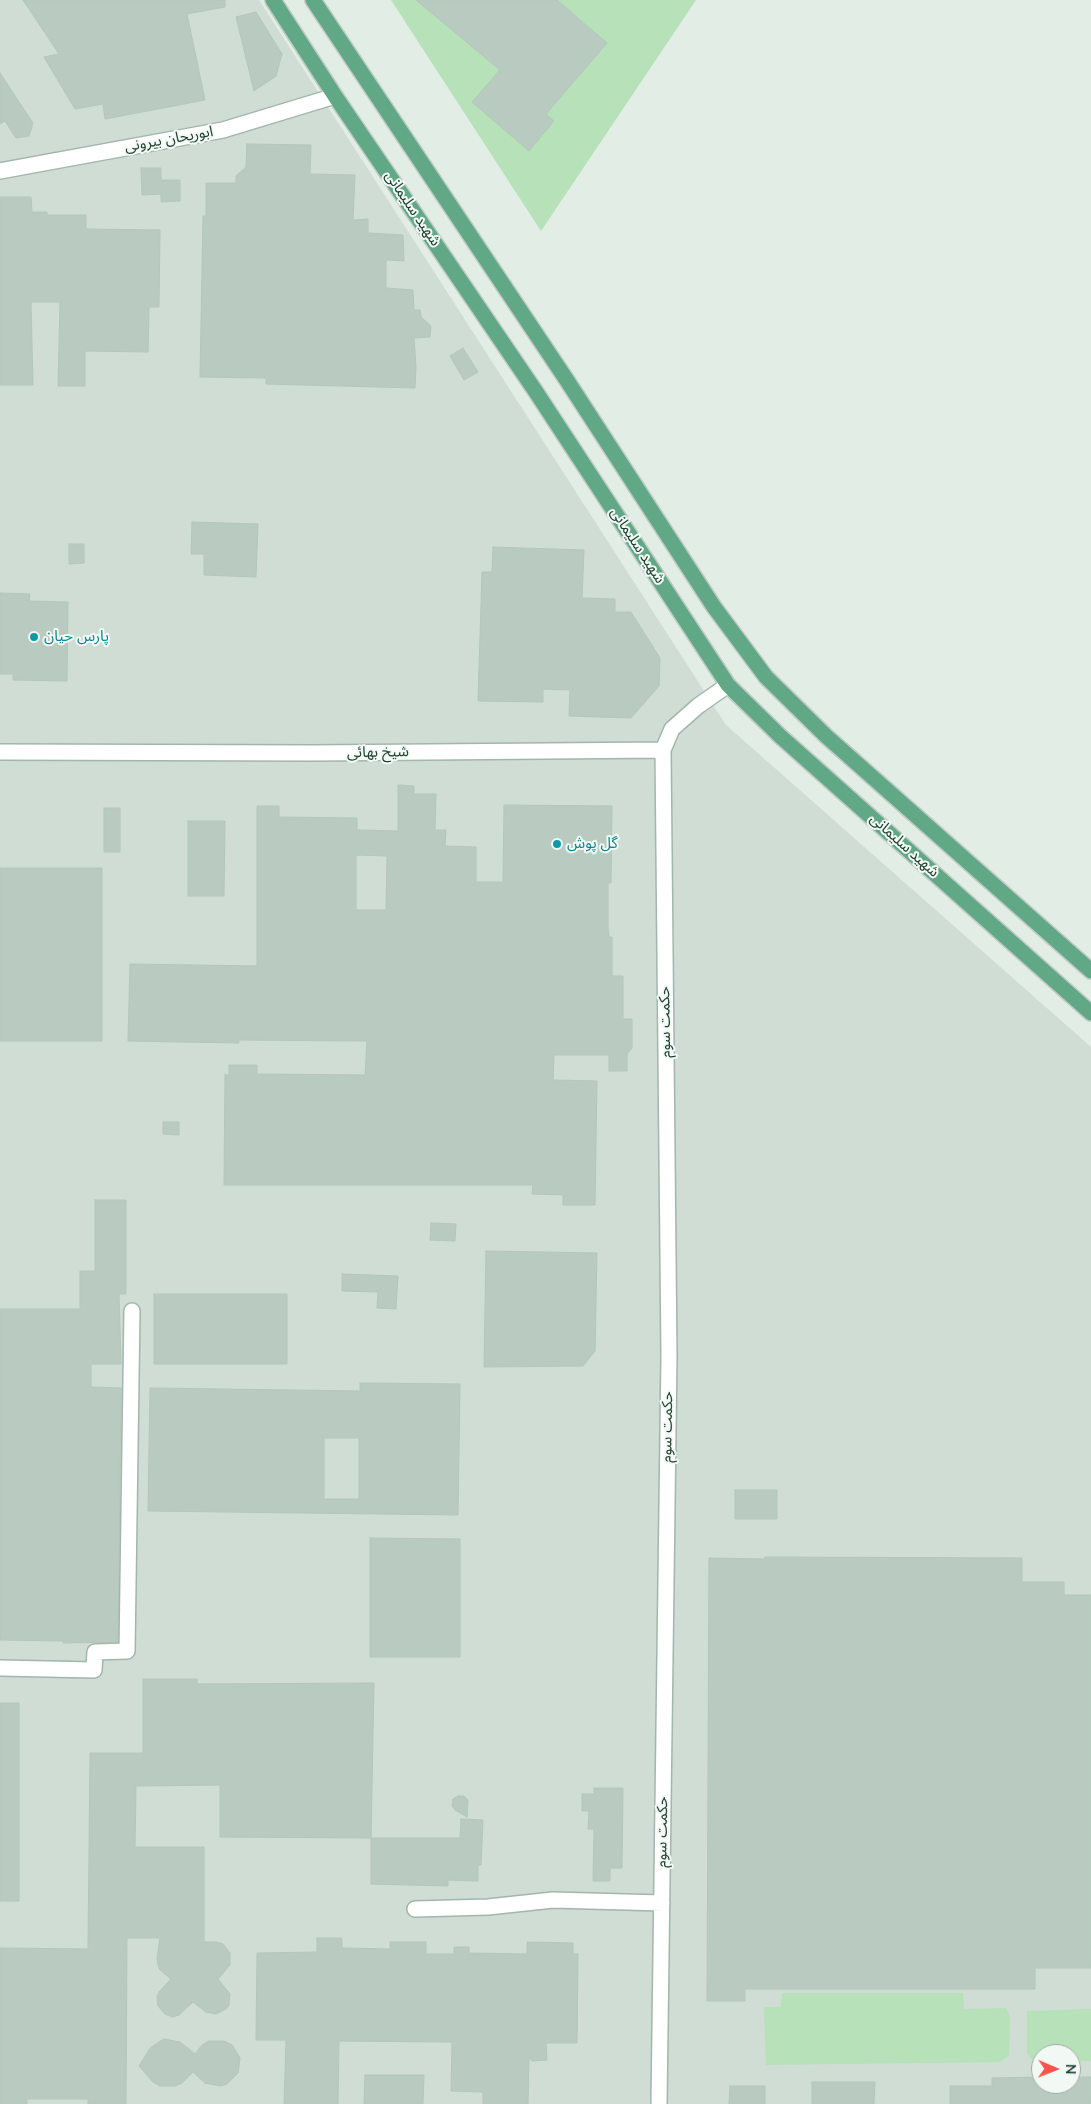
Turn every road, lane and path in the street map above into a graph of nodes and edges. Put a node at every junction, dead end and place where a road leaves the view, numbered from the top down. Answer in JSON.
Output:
{"nodes":[{"id":1,"x":273,"y":0,"type":"edge"},
{"id":2,"x":313,"y":0,"type":"edge"},
{"id":3,"x":335,"y":96,"type":"junction"},
{"id":4,"x":0,"y":171,"type":"edge"},
{"id":5,"x":728,"y":685,"type":"junction"},
{"id":6,"x":663,"y":750,"type":"junction"},
{"id":7,"x":0,"y":752,"type":"edge"},
{"id":8,"x":1091,"y":971,"type":"edge"},
{"id":9,"x":1091,"y":1013,"type":"edge"},
{"id":10,"x":132,"y":1311,"type":"dead end"},
{"id":11,"x":0,"y":1668,"type":"edge"},
{"id":12,"x":662,"y":1903,"type":"junction"},
{"id":13,"x":415,"y":1909,"type":"dead end"},
{"id":14,"x":659,"y":2104,"type":"edge"}],
"edges":[{"from":1,"to":3,"type":"main road","name":"شهید سلیمانی"},
{"from":2,"to":8,"type":"main road","name":"شهید سلیمانی"},
{"from":3,"to":4,"type":"street","name":"ابوریحان بیرونی"},
{"from":3,"to":5,"type":"main road","name":"شهید سلیمانی"},
{"from":5,"to":6,"type":"street"},
{"from":5,"to":9,"type":"main road","name":"شهید سلیمانی"},
{"from":6,"to":7,"type":"street","name":"شیخ بهائی"},
{"from":6,"to":12,"type":"street","name":"حکمت سوم"},
{"from":10,"to":11,"type":"street"},
{"from":12,"to":13,"type":"street"},
{"from":12,"to":14,"type":"street","name":"حکمت سوم"}]}
